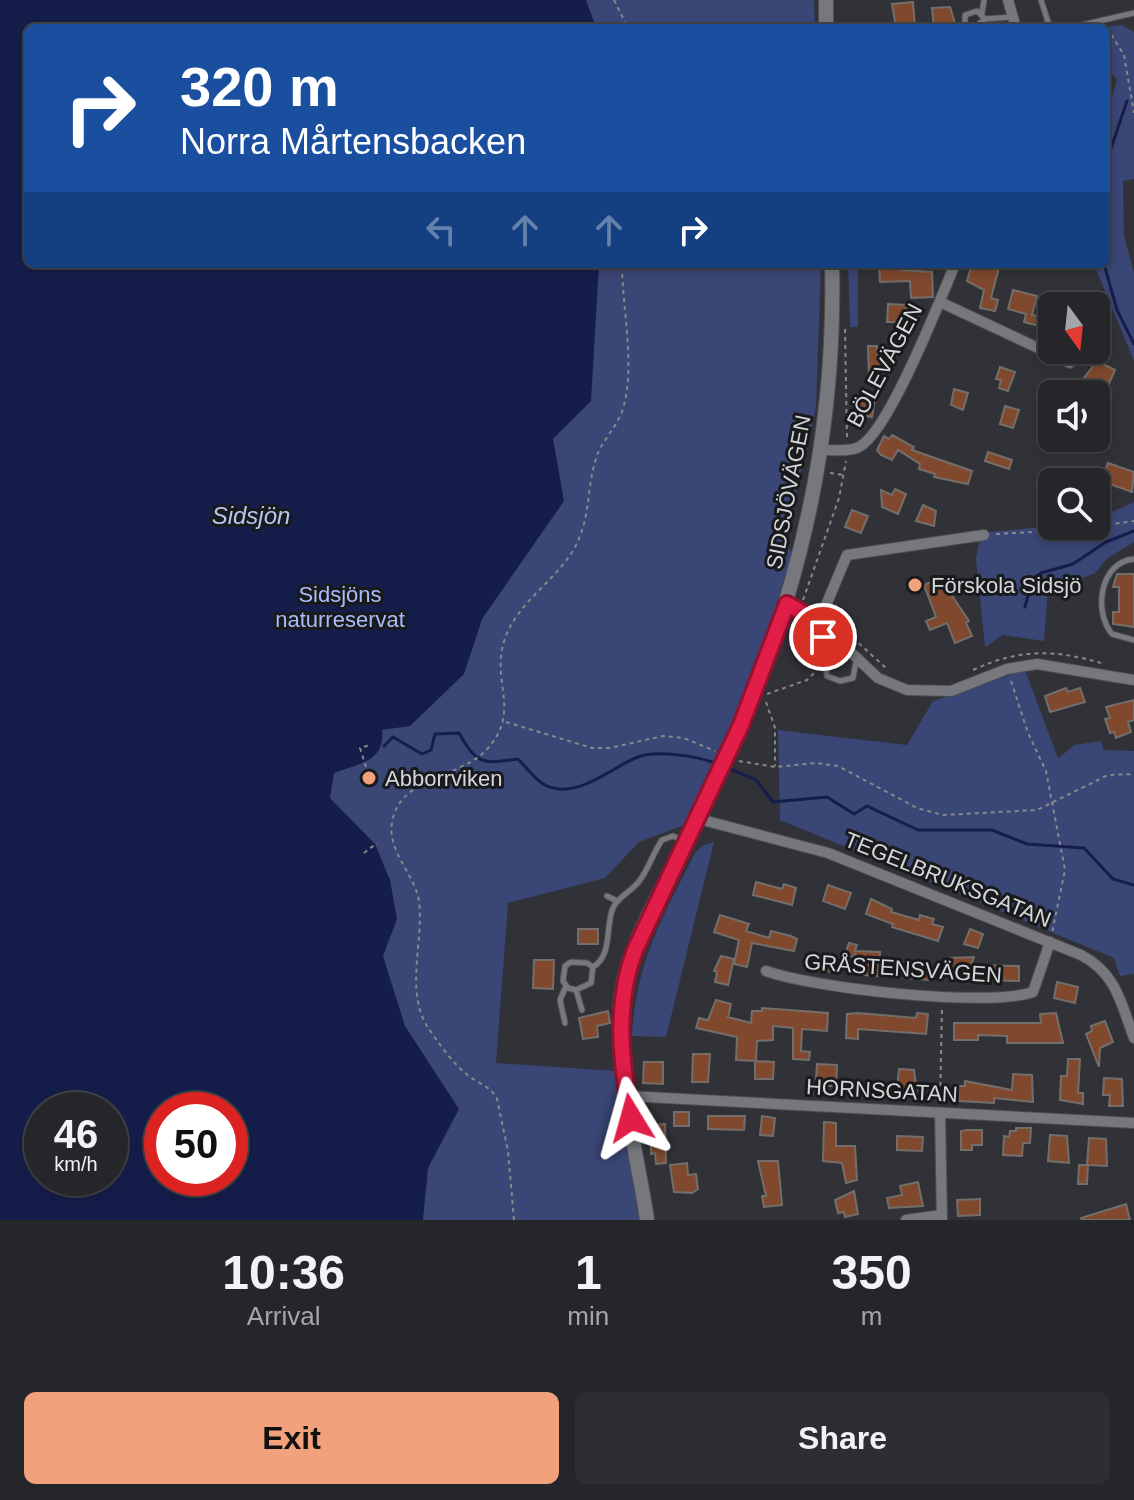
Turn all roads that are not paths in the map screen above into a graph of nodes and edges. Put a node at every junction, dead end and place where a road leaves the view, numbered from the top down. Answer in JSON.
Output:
{"nodes":[{"id":1,"x":826,"y":0,"type":"edge"},
{"id":2,"x":984,"y":0,"type":"edge"},
{"id":3,"x":1008,"y":0,"type":"edge"},
{"id":4,"x":1042,"y":0,"type":"edge"},
{"id":5,"x":1134,"y":13,"type":"edge"},
{"id":6,"x":984,"y":16,"type":"junction"},
{"id":7,"x":1015,"y":23,"type":"edge"},
{"id":8,"x":826,"y":24,"type":"edge"},
{"id":9,"x":965,"y":24,"type":"edge"},
{"id":10,"x":976,"y":24,"type":"edge"},
{"id":11,"x":1049,"y":24,"type":"edge"},
{"id":12,"x":1088,"y":24,"type":"edge"},
{"id":13,"x":832,"y":268,"type":"edge"},
{"id":14,"x":953,"y":268,"type":"edge"},
{"id":15,"x":940,"y":302,"type":"junction"},
{"id":16,"x":1038,"y":348,"type":"edge"},
{"id":17,"x":822,"y":450,"type":"junction"},
{"id":18,"x":984,"y":535,"type":"road end"},
{"id":19,"x":1134,"y":559,"type":"edge"},
{"id":20,"x":787,"y":604,"type":"junction"},
{"id":21,"x":821,"y":619,"type":"junction"},
{"id":22,"x":1134,"y":640,"type":"edge"},
{"id":23,"x":855,"y":656,"type":"junction"},
{"id":24,"x":1134,"y":680,"type":"edge"},
{"id":25,"x":699,"y":819,"type":"junction"},
{"id":26,"x":687,"y":843,"type":"junction"},
{"id":27,"x":607,"y":896,"type":"dead end"},
{"id":28,"x":617,"y":901,"type":"junction"},
{"id":29,"x":1050,"y":942,"type":"junction"},
{"id":30,"x":593,"y":967,"type":"junction"},
{"id":31,"x":766,"y":971,"type":"dead end"},
{"id":32,"x":566,"y":985,"type":"junction"},
{"id":33,"x":576,"y":990,"type":"junction"},
{"id":34,"x":582,"y":1010,"type":"dead end"},
{"id":35,"x":565,"y":1023,"type":"dead end"},
{"id":36,"x":1134,"y":1038,"type":"edge"},
{"id":37,"x":627,"y":1096,"type":"junction"},
{"id":38,"x":940,"y":1113,"type":"junction"},
{"id":39,"x":1134,"y":1123,"type":"edge"},
{"id":40,"x":942,"y":1218,"type":"edge"},
{"id":41,"x":647,"y":1220,"type":"edge"},
{"id":42,"x":906,"y":1220,"type":"edge"}],
"edges":[{"from":1,"to":8,"type":"main road"},
{"from":2,"to":6,"type":"lane"},
{"from":3,"to":7,"type":"street"},
{"from":4,"to":11,"type":"lane"},
{"from":5,"to":12,"type":"lane"},
{"from":6,"to":7,"type":"lane"},
{"from":6,"to":9,"type":"lane"},
{"from":6,"to":10,"type":"lane"},
{"from":13,"to":17,"type":"main road","name":"SIDSJÖVÄGEN"},
{"from":14,"to":15,"type":"street","name":"BÖLEVÄGEN"},
{"from":15,"to":16,"type":"street"},
{"from":15,"to":17,"type":"street","name":"BÖLEVÄGEN"},
{"from":17,"to":20,"type":"main road","name":"SIDSJÖVÄGEN"},
{"from":18,"to":21,"type":"street"},
{"from":19,"to":22,"type":"lane"},
{"from":20,"to":21,"type":"street"},
{"from":20,"to":25,"type":"main road","name":"SIDSJÖVÄGEN","bridge":true},
{"from":21,"to":23,"type":"street"},
{"from":21,"to":23,"type":"lane"},
{"from":23,"to":24,"type":"street"},
{"from":25,"to":26,"type":"main road","name":"SIDSJÖVÄGEN"},
{"from":25,"to":29,"type":"street","name":"TEGELBRUKSGATAN"},
{"from":26,"to":28,"type":"lane"},
{"from":26,"to":37,"type":"main road","name":"SIDSJÖVÄGEN"},
{"from":27,"to":28,"type":"lane"},
{"from":28,"to":30,"type":"lane"},
{"from":29,"to":31,"type":"street","name":"GRÅSTENSVÄGEN"},
{"from":29,"to":36,"type":"street","name":"TEGELBRUKSGATAN"},
{"from":30,"to":32,"type":"lane"},
{"from":30,"to":33,"type":"lane"},
{"from":32,"to":33,"type":"lane"},
{"from":32,"to":35,"type":"lane"},
{"from":33,"to":34,"type":"lane"},
{"from":37,"to":38,"type":"street","name":"HORNSGATAN"},
{"from":37,"to":41,"type":"main road","name":"SIDSJÖVÄGEN"},
{"from":38,"to":39,"type":"street","name":"HORNSGATAN"},
{"from":38,"to":40,"type":"street"},
{"from":40,"to":42,"type":"street"}]}
